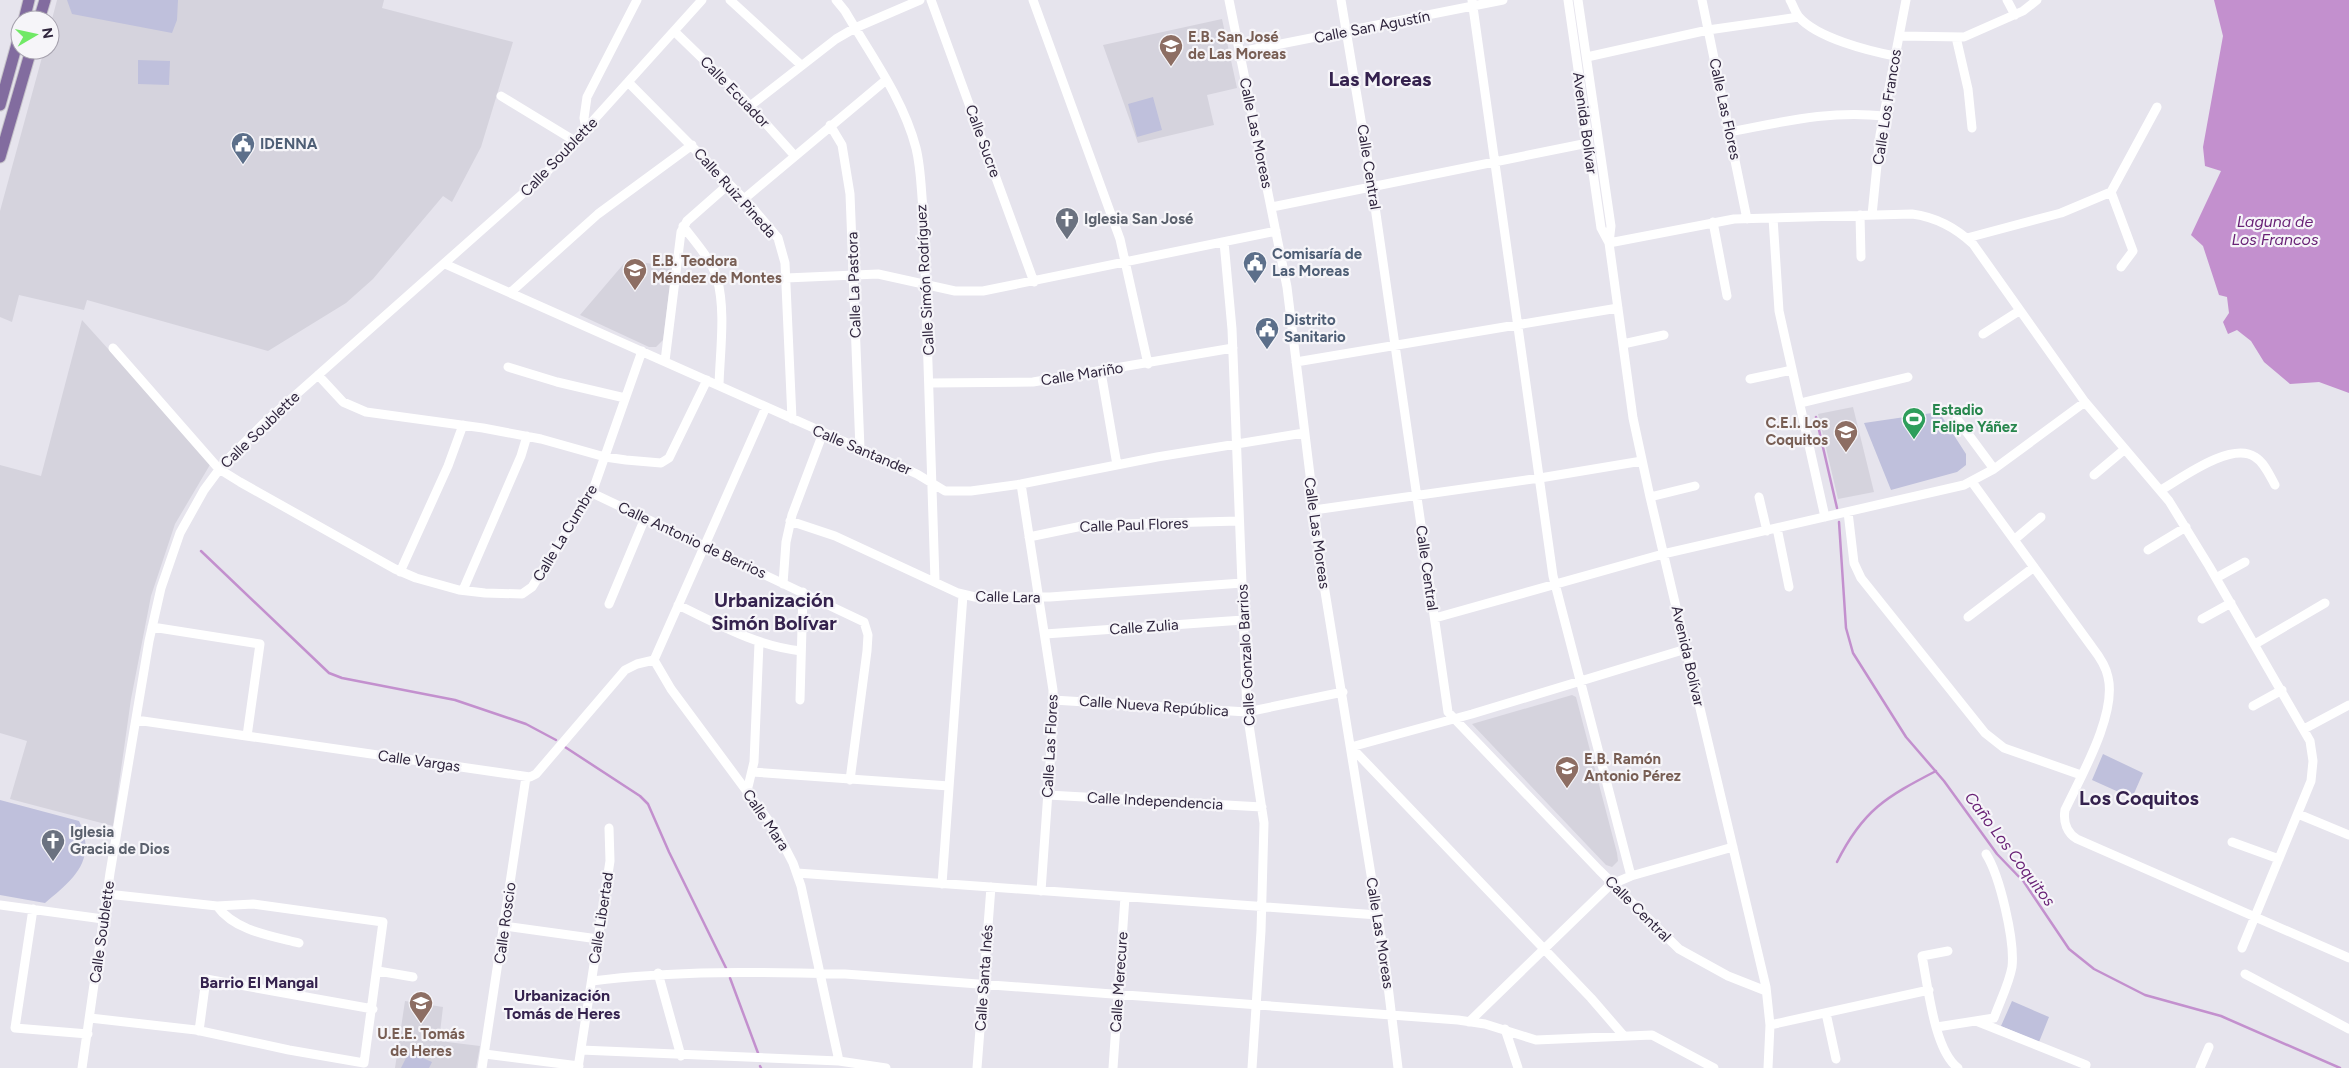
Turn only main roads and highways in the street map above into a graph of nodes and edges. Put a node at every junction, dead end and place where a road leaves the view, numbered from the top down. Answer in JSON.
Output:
{"nodes":[{"id":1,"x":12,"y":60,"type":"edge"},
{"id":2,"x":28,"y":60,"type":"edge"},
{"id":3,"x":0,"y":105,"type":"edge"},
{"id":4,"x":0,"y":157,"type":"edge"}],
"edges":[{"from":1,"to":3,"type":"main road"},
{"from":2,"to":4,"type":"main road"}]}
